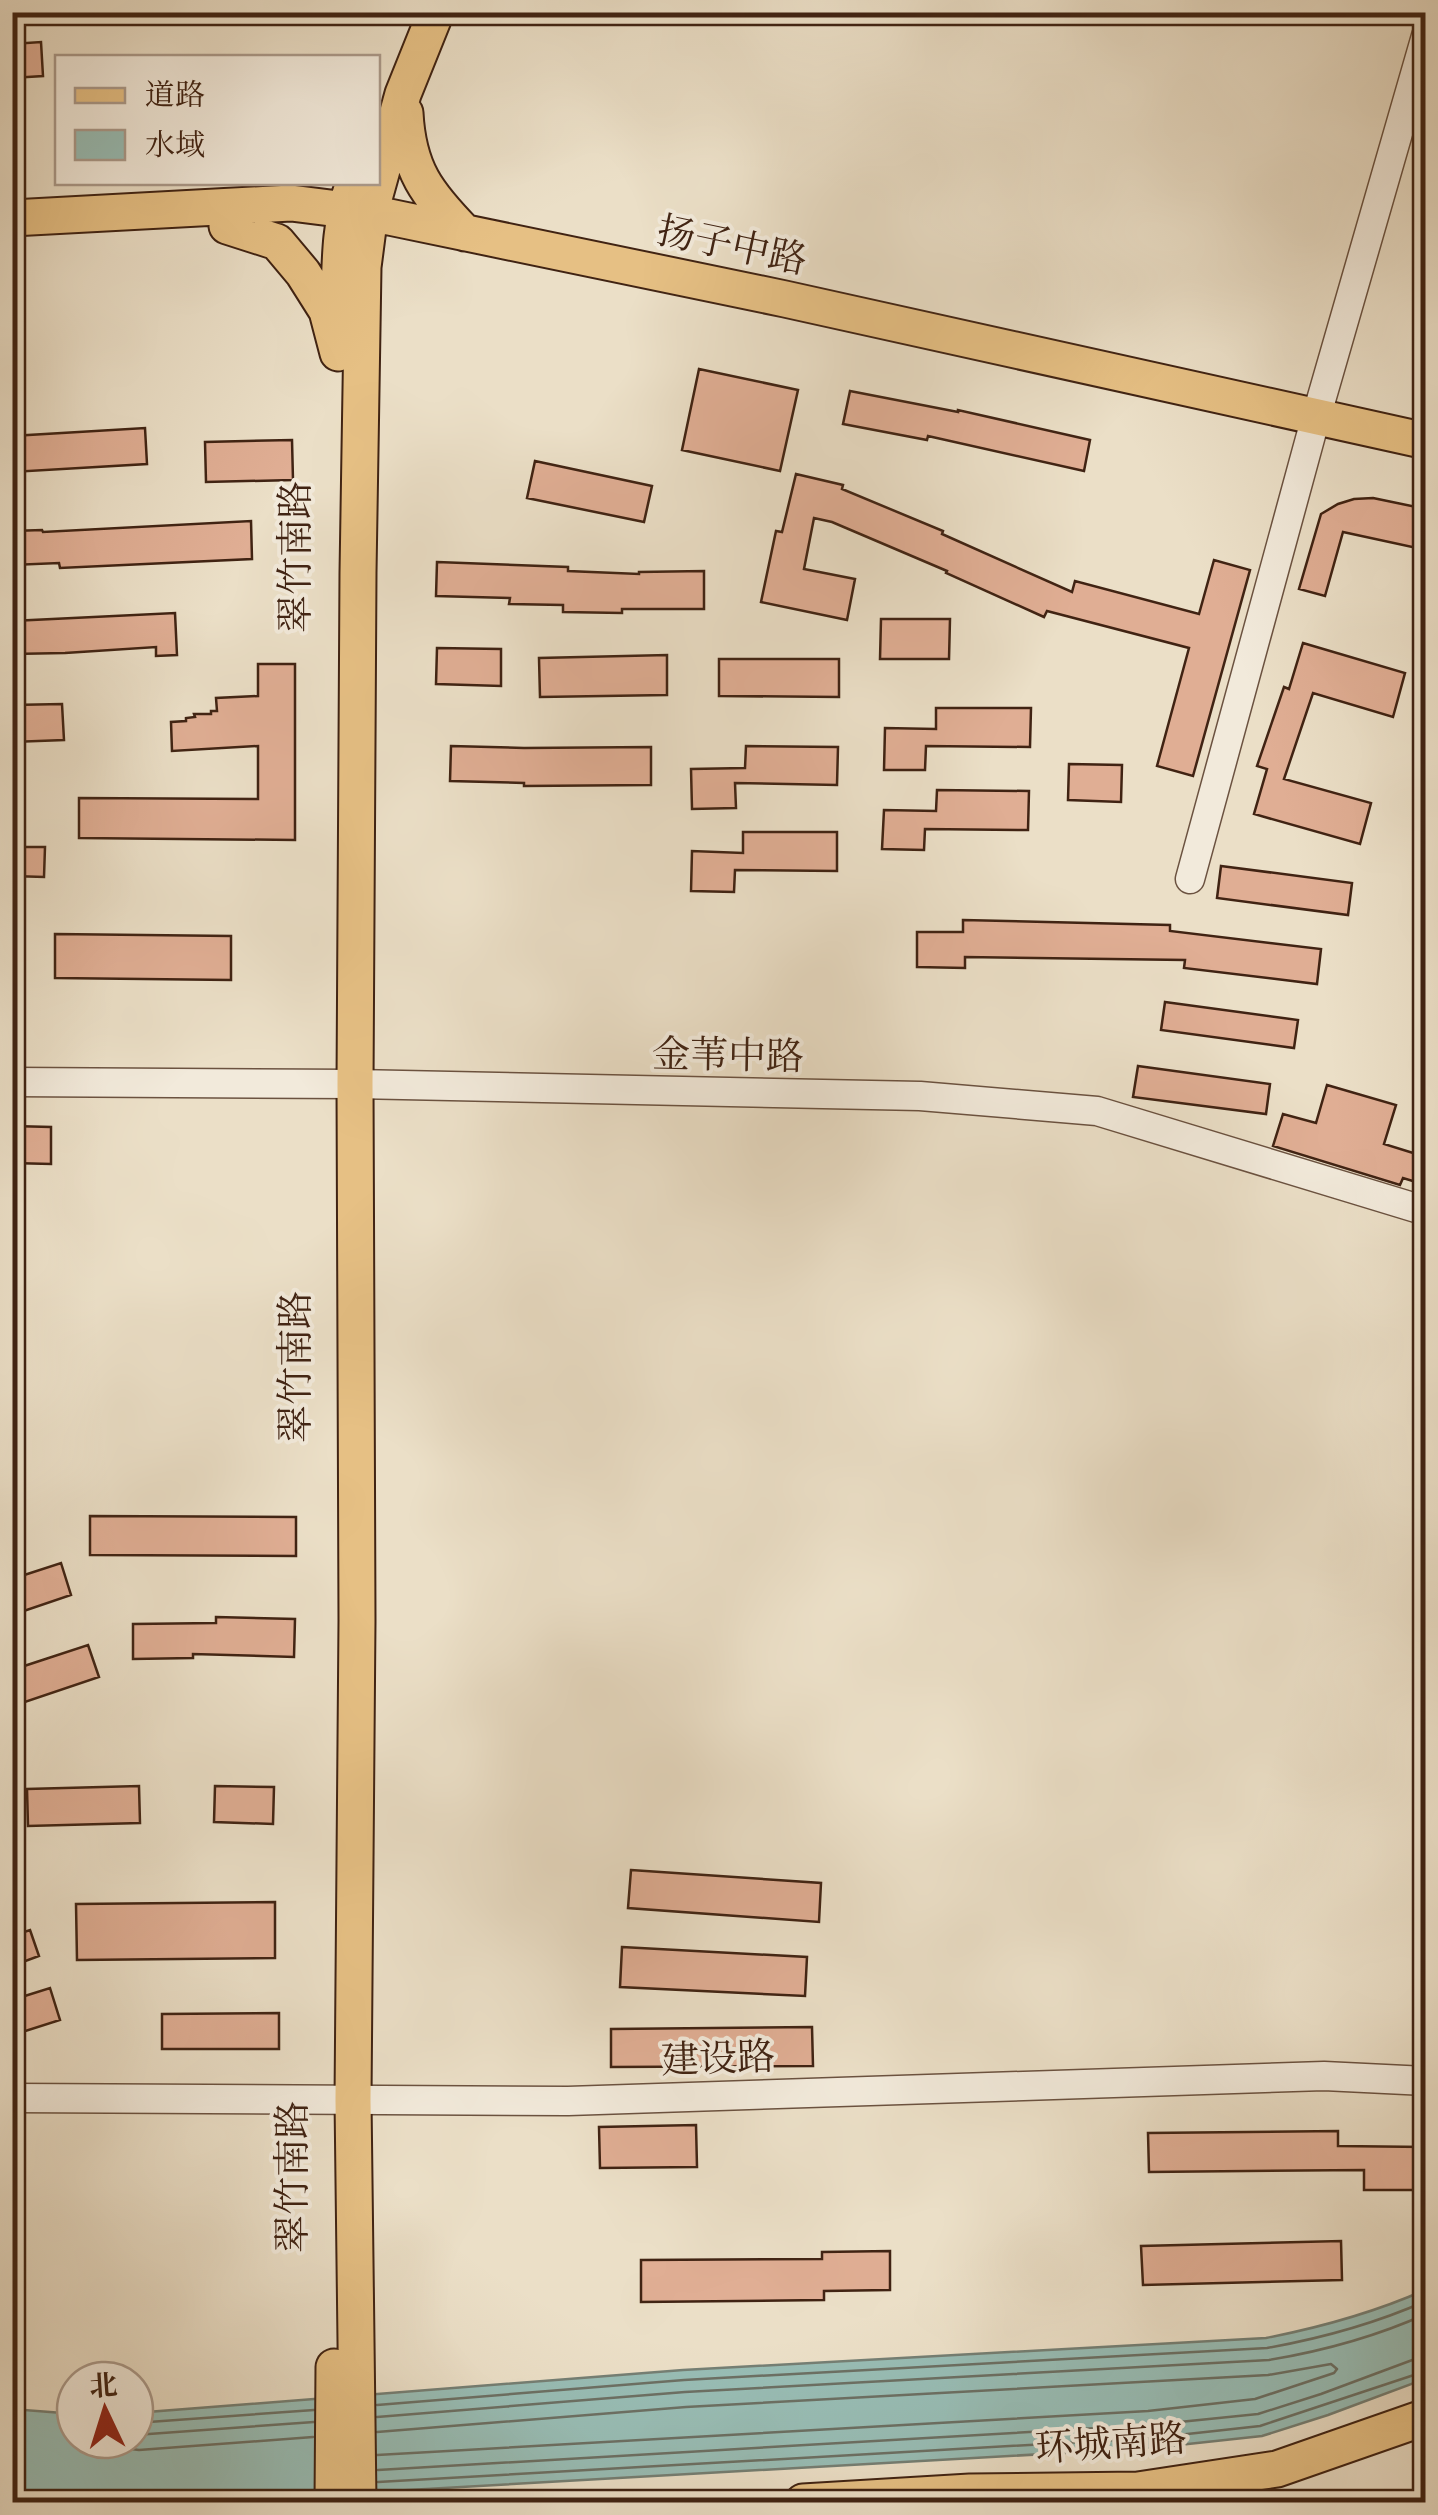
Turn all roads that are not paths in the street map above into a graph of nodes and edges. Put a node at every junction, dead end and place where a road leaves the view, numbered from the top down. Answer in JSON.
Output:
{"nodes":[{"id":1,"x":415,"y":12,"type":"edge"},
{"id":2,"x":436,"y":12,"type":"edge"},
{"id":3,"x":1426,"y":36,"type":"edge"},
{"id":4,"x":390,"y":103,"type":"edge"},
{"id":5,"x":380,"y":135,"type":"edge"},
{"id":6,"x":364,"y":185,"type":"edge"},
{"id":7,"x":355,"y":215,"type":"edge"},
{"id":8,"x":12,"y":218,"type":"edge"},
{"id":9,"x":226,"y":226,"type":"junction"},
{"id":10,"x":465,"y":233,"type":"junction"},
{"id":11,"x":12,"y":238,"type":"edge"},
{"id":12,"x":338,"y":353,"type":"junction"},
{"id":13,"x":1314,"y":426,"type":"junction"},
{"id":14,"x":1426,"y":441,"type":"edge"},
{"id":15,"x":1426,"y":460,"type":"edge"},
{"id":16,"x":1190,"y":879,"type":"dead end"},
{"id":17,"x":12,"y":1082,"type":"edge"},
{"id":18,"x":346,"y":1084,"type":"junction"},
{"id":19,"x":1426,"y":1211,"type":"edge"},
{"id":20,"x":1426,"y":2081,"type":"edge"},
{"id":21,"x":12,"y":2098,"type":"edge"},
{"id":22,"x":344,"y":2100,"type":"junction"},
{"id":23,"x":346,"y":2383,"type":"junction"},
{"id":24,"x":1422,"y":2418,"type":"edge"},
{"id":25,"x":333,"y":2502,"type":"edge"},
{"id":26,"x":358,"y":2502,"type":"edge"},
{"id":27,"x":803,"y":2502,"type":"edge"}],
"edges":[{"from":1,"to":4,"type":"main road"},
{"from":2,"to":4,"type":"main road"},
{"from":3,"to":13,"type":"street"},
{"from":4,"to":5,"type":"main road"},
{"from":4,"to":10,"type":"main road"},
{"from":6,"to":7,"type":"main road"},
{"from":7,"to":8,"type":"main road","name":"扬子中路"},
{"from":7,"to":9,"type":"main road","name":"扬子中路"},
{"from":7,"to":10,"type":"main road","name":"扬子中路"},
{"from":7,"to":12,"type":"main road","name":"翠竹南路"},
{"from":7,"to":13,"type":"main road","name":"扬子中路"},
{"from":7,"to":18,"type":"main road","name":"翠竹南路"},
{"from":9,"to":11,"type":"main road","name":"扬子中路"},
{"from":9,"to":12,"type":"main road"},
{"from":10,"to":13,"type":"main road","name":"扬子中路"},
{"from":12,"to":18,"type":"main road","name":"翠竹南路"},
{"from":13,"to":14,"type":"main road","name":"扬子中路"},
{"from":13,"to":15,"type":"main road","name":"扬子中路"},
{"from":13,"to":16,"type":"street"},
{"from":17,"to":18,"type":"street","name":"金苇中路"},
{"from":18,"to":19,"type":"street","name":"金苇中路"},
{"from":18,"to":22,"type":"main road","name":"翠竹南路"},
{"from":20,"to":22,"type":"street","name":"建设路"},
{"from":21,"to":22,"type":"street","name":"建设路"},
{"from":22,"to":23,"type":"main road","name":"翠竹南路"},
{"from":23,"to":25,"type":"main road","name":"翠竹南路"},
{"from":23,"to":26,"type":"main road","name":"翠竹南路"},
{"from":24,"to":27,"type":"main road","name":"环城南路"}]}
